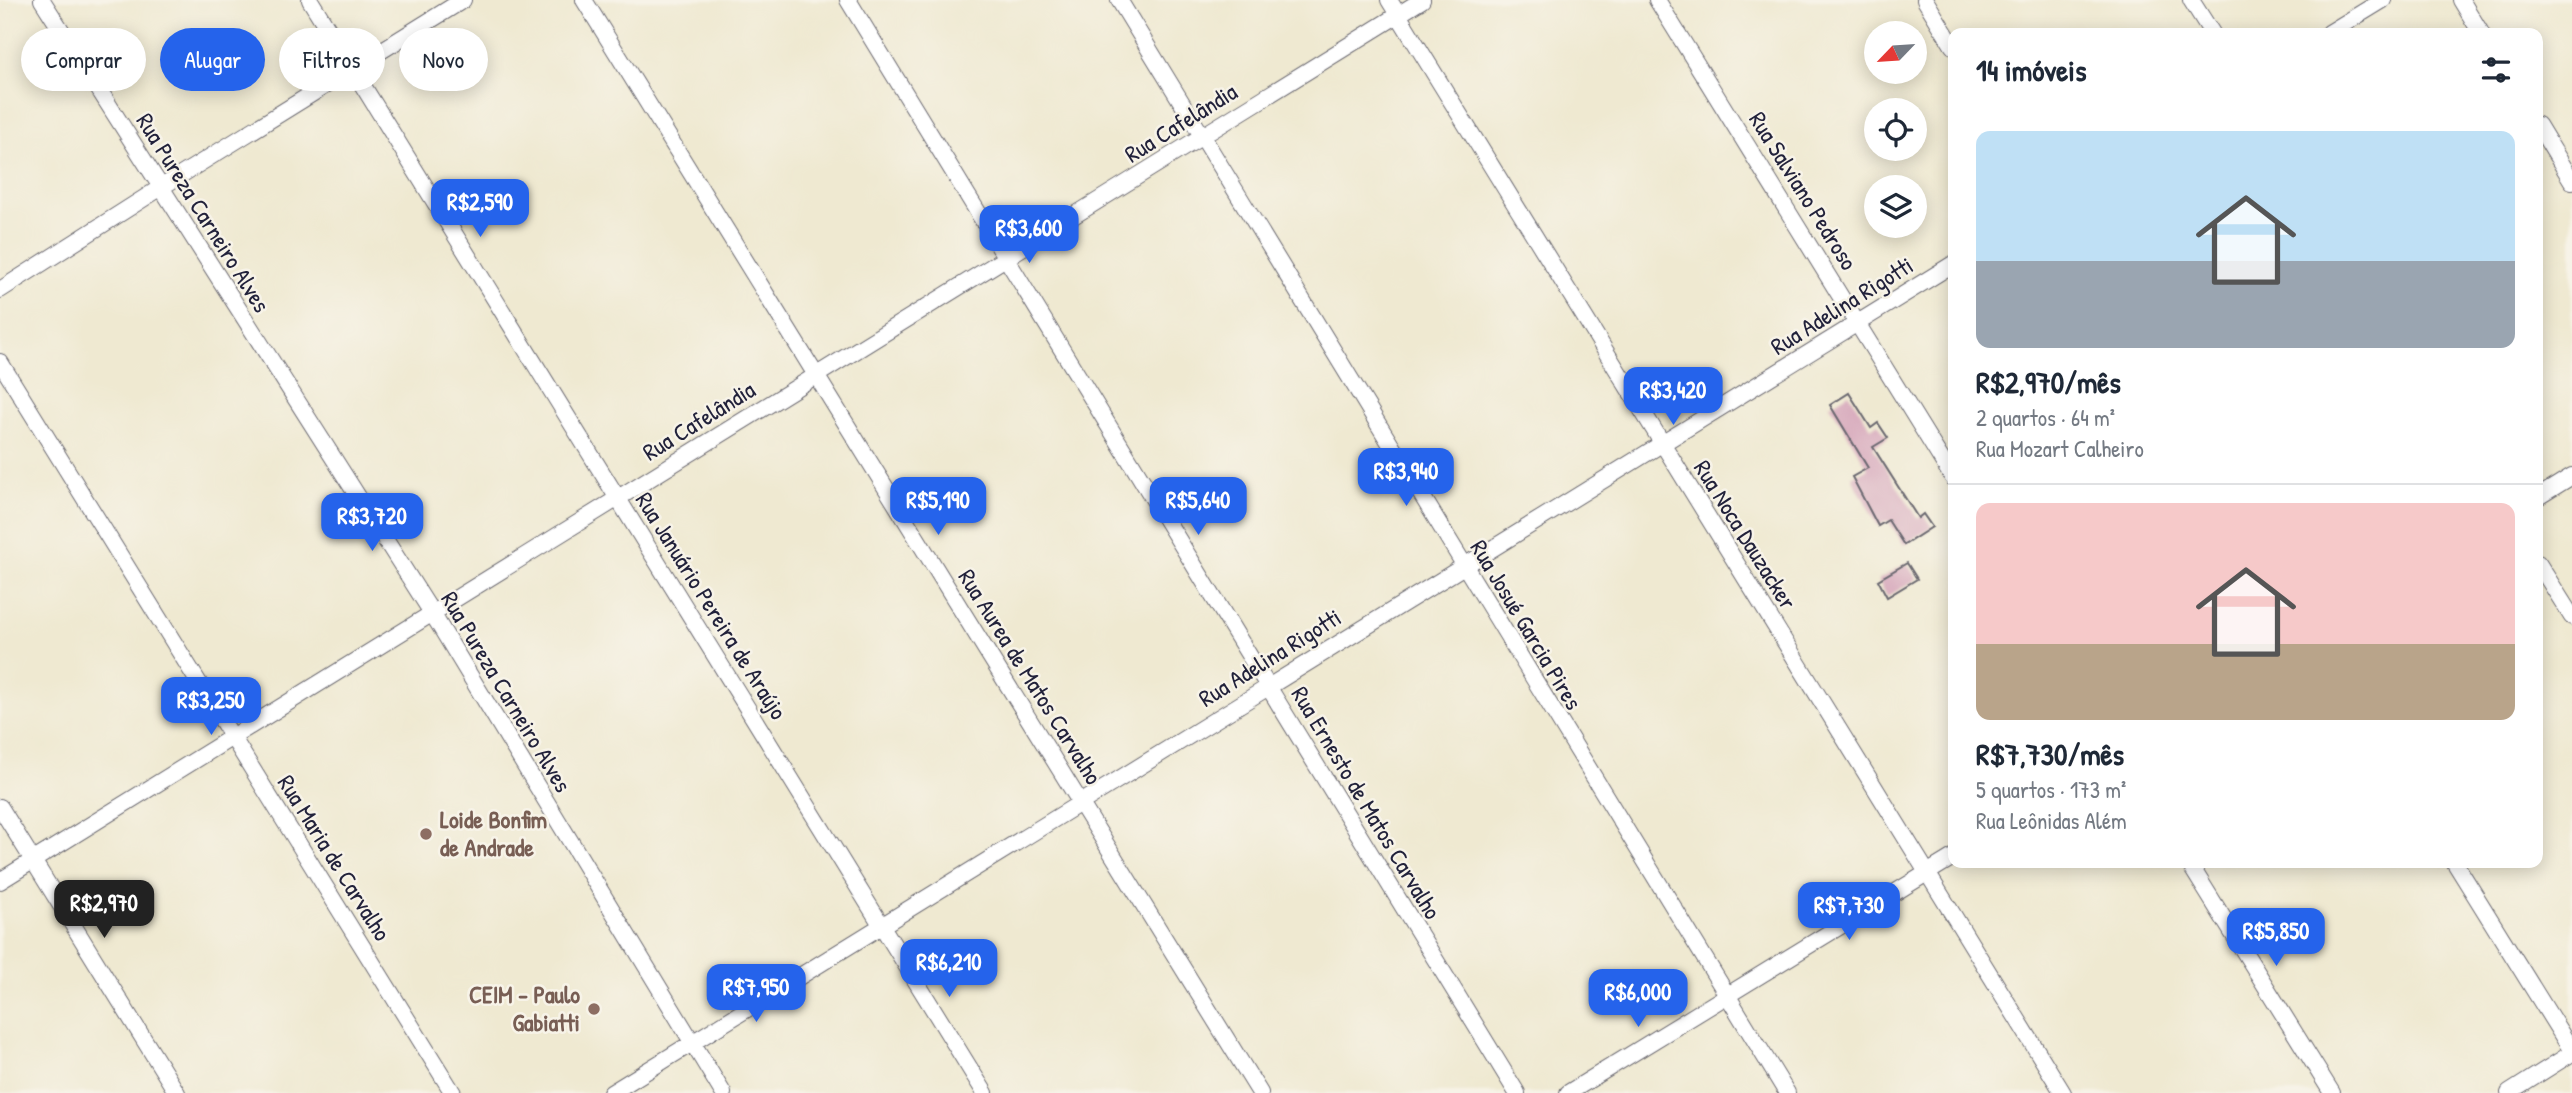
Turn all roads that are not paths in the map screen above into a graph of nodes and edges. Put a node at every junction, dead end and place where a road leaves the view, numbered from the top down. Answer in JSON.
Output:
{"nodes":[{"id":1,"x":42,"y":0,"type":"edge"},
{"id":2,"x":310,"y":0,"type":"edge"},
{"id":3,"x":463,"y":0,"type":"edge"},
{"id":4,"x":584,"y":0,"type":"edge"},
{"id":5,"x":848,"y":0,"type":"edge"},
{"id":6,"x":1119,"y":0,"type":"edge"},
{"id":7,"x":1389,"y":0,"type":"edge"},
{"id":8,"x":1422,"y":0,"type":"edge"},
{"id":9,"x":1657,"y":0,"type":"edge"},
{"id":10,"x":1925,"y":0,"type":"edge"},
{"id":11,"x":2191,"y":0,"type":"edge"},
{"id":12,"x":2383,"y":0,"type":"edge"},
{"id":13,"x":2461,"y":0,"type":"edge"},
{"id":14,"x":1398,"y":15,"type":"junction"},
{"id":15,"x":328,"y":28,"type":"edge"},
{"id":16,"x":2209,"y":28,"type":"edge"},
{"id":17,"x":2337,"y":28,"type":"edge"},
{"id":18,"x":2478,"y":28,"type":"edge"},
{"id":19,"x":1948,"y":38,"type":"edge"},
{"id":20,"x":385,"y":48,"type":"edge"},
{"id":21,"x":316,"y":91,"type":"edge"},
{"id":22,"x":367,"y":91,"type":"edge"},
{"id":23,"x":2543,"y":133,"type":"edge"},
{"id":24,"x":1202,"y":136,"type":"junction"},
{"id":25,"x":2572,"y":181,"type":"edge"},
{"id":26,"x":160,"y":187,"type":"junction"},
{"id":27,"x":1006,"y":258,"type":"junction"},
{"id":28,"x":1948,"y":267,"type":"edge"},
{"id":29,"x":0,"y":290,"type":"edge"},
{"id":30,"x":1859,"y":322,"type":"junction"},
{"id":31,"x":0,"y":362,"type":"edge"},
{"id":32,"x":816,"y":376,"type":"junction"},
{"id":33,"x":1662,"y":444,"type":"junction"},
{"id":34,"x":1948,"y":470,"type":"edge"},
{"id":35,"x":2572,"y":476,"type":"edge"},
{"id":36,"x":2543,"y":494,"type":"edge"},
{"id":37,"x":617,"y":499,"type":"junction"},
{"id":38,"x":1463,"y":566,"type":"junction"},
{"id":39,"x":2543,"y":571,"type":"edge"},
{"id":40,"x":432,"y":613,"type":"junction"},
{"id":41,"x":2572,"y":617,"type":"edge"},
{"id":42,"x":1268,"y":686,"type":"junction"},
{"id":43,"x":232,"y":737,"type":"junction"},
{"id":44,"x":1080,"y":802,"type":"junction"},
{"id":45,"x":0,"y":807,"type":"edge"},
{"id":46,"x":33,"y":860,"type":"junction"},
{"id":47,"x":1948,"y":860,"type":"edge"},
{"id":48,"x":2192,"y":868,"type":"edge"},
{"id":49,"x":2458,"y":868,"type":"edge"},
{"id":50,"x":1926,"y":874,"type":"junction"},
{"id":51,"x":0,"y":881,"type":"edge"},
{"id":52,"x":882,"y":924,"type":"junction"},
{"id":53,"x":1726,"y":996,"type":"junction"},
{"id":54,"x":691,"y":1043,"type":"junction"},
{"id":55,"x":2572,"y":1052,"type":"edge"},
{"id":56,"x":177,"y":1093,"type":"edge"},
{"id":57,"x":453,"y":1093,"type":"edge"},
{"id":58,"x":611,"y":1093,"type":"edge"},
{"id":59,"x":723,"y":1093,"type":"edge"},
{"id":60,"x":985,"y":1093,"type":"edge"},
{"id":61,"x":1260,"y":1093,"type":"edge"},
{"id":62,"x":1517,"y":1093,"type":"edge"},
{"id":63,"x":1568,"y":1093,"type":"edge"},
{"id":64,"x":1787,"y":1093,"type":"edge"},
{"id":65,"x":2063,"y":1093,"type":"edge"},
{"id":66,"x":2332,"y":1093,"type":"edge"},
{"id":67,"x":2509,"y":1093,"type":"edge"}],
"edges":[{"from":1,"to":26,"type":"street","name":"Rua Pureza Carneiro Alves"},
{"from":2,"to":15,"type":"street","name":"Rua Januário Pereira de Araújo"},
{"from":3,"to":20,"type":"street"},
{"from":4,"to":32,"type":"street","name":"Rua Aurea de Matos Carvalho"},
{"from":5,"to":27,"type":"street","name":"Rua Ernesto de Matos Carvalho"},
{"from":6,"to":24,"type":"street","name":"Rua Josué Garcia Pires"},
{"from":7,"to":14,"type":"street","name":"Rua Noca Dauzacker"},
{"from":8,"to":14,"type":"street","name":"Rua Cafelândia"},
{"from":9,"to":30,"type":"street","name":"Rua Salviano Pedroso"},
{"from":10,"to":19,"type":"street"},
{"from":11,"to":16,"type":"street"},
{"from":12,"to":17,"type":"street"},
{"from":13,"to":18,"type":"street"},
{"from":14,"to":24,"type":"street","name":"Rua Cafelândia"},
{"from":14,"to":33,"type":"street","name":"Rua Noca Dauzacker"},
{"from":21,"to":26,"type":"street"},
{"from":22,"to":37,"type":"street","name":"Rua Januário Pereira de Araújo"},
{"from":23,"to":25,"type":"street"},
{"from":24,"to":27,"type":"street","name":"Rua Cafelândia"},
{"from":24,"to":38,"type":"street","name":"Rua Josué Garcia Pires"},
{"from":26,"to":29,"type":"street"},
{"from":26,"to":40,"type":"street","name":"Rua Pureza Carneiro Alves"},
{"from":27,"to":32,"type":"street","name":"Rua Cafelândia"},
{"from":27,"to":42,"type":"street","name":"Rua Ernesto de Matos Carvalho"},
{"from":28,"to":30,"type":"street","name":"Rua Adelina Rigotti"},
{"from":30,"to":33,"type":"street","name":"Rua Adelina Rigotti"},
{"from":30,"to":34,"type":"street","name":"Rua Salviano Pedroso"},
{"from":31,"to":43,"type":"street","name":"Rua Maria de Carvalho"},
{"from":32,"to":37,"type":"street","name":"Rua Cafelândia"},
{"from":32,"to":44,"type":"street","name":"Rua Aurea de Matos Carvalho"},
{"from":33,"to":38,"type":"street","name":"Rua Adelina Rigotti"},
{"from":33,"to":50,"type":"street","name":"Rua Noca Dauzacker"},
{"from":35,"to":36,"type":"street"},
{"from":37,"to":40,"type":"street","name":"Rua Cafelândia"},
{"from":37,"to":52,"type":"street","name":"Rua Januário Pereira de Araújo"},
{"from":38,"to":42,"type":"street","name":"Rua Adelina Rigotti"},
{"from":38,"to":53,"type":"street","name":"Rua Josué Garcia Pires"},
{"from":39,"to":41,"type":"street"},
{"from":40,"to":43,"type":"street","name":"Rua Cafelândia"},
{"from":40,"to":54,"type":"street","name":"Rua Pureza Carneiro Alves"},
{"from":42,"to":44,"type":"street","name":"Rua Adelina Rigotti"},
{"from":42,"to":62,"type":"street","name":"Rua Ernesto de Matos Carvalho"},
{"from":43,"to":46,"type":"street","name":"Rua Cafelândia"},
{"from":43,"to":57,"type":"street","name":"Rua Maria de Carvalho"},
{"from":44,"to":52,"type":"street","name":"Rua Adelina Rigotti"},
{"from":44,"to":61,"type":"street","name":"Rua Aurea de Matos Carvalho"},
{"from":45,"to":46,"type":"street"},
{"from":46,"to":51,"type":"street","name":"Rua Cafelândia"},
{"from":46,"to":56,"type":"street"},
{"from":47,"to":50,"type":"street"},
{"from":48,"to":66,"type":"street"},
{"from":49,"to":55,"type":"street"},
{"from":50,"to":53,"type":"street"},
{"from":50,"to":65,"type":"street","name":"Rua Noca Dauzacker"},
{"from":52,"to":54,"type":"street","name":"Rua Adelina Rigotti"},
{"from":52,"to":60,"type":"street","name":"Rua Januário Pereira de Araújo"},
{"from":53,"to":63,"type":"street"},
{"from":53,"to":64,"type":"street","name":"Rua Josué Garcia Pires"},
{"from":54,"to":58,"type":"street","name":"Rua Adelina Rigotti"},
{"from":54,"to":59,"type":"street","name":"Rua Pureza Carneiro Alves"},
{"from":55,"to":67,"type":"street"}]}
